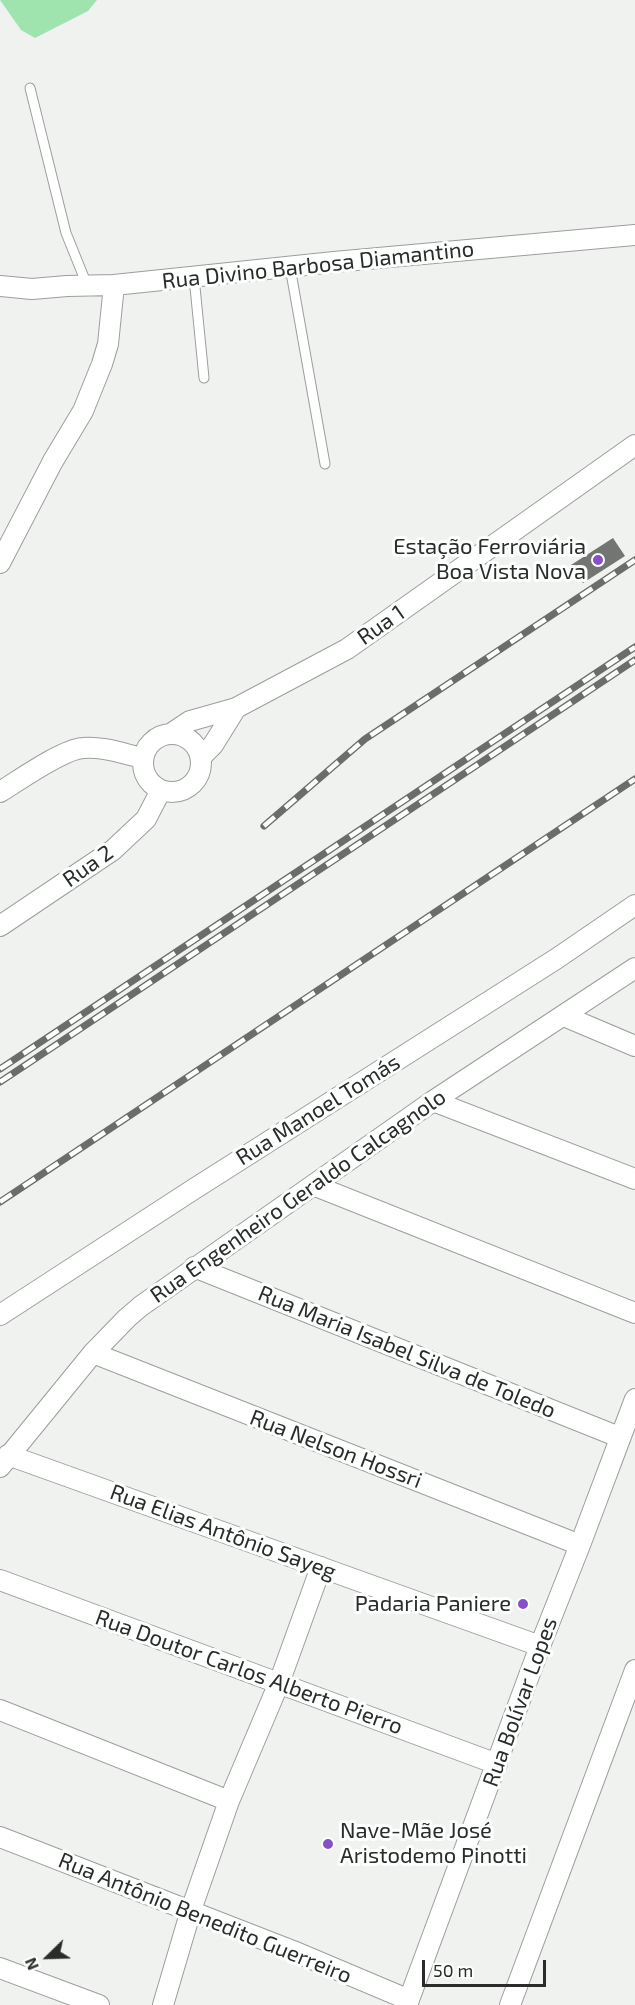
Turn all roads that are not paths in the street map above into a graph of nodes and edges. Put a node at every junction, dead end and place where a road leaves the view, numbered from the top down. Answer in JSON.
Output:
{"nodes":[{"id":1,"x":30,"y":88,"type":"dead end"},
{"id":2,"x":635,"y":235,"type":"edge"},
{"id":3,"x":290,"y":267,"type":"junction"},
{"id":4,"x":194,"y":276,"type":"junction"},
{"id":5,"x":87,"y":285,"type":"junction"},
{"id":6,"x":114,"y":285,"type":"junction"},
{"id":7,"x":0,"y":286,"type":"edge"},
{"id":8,"x":204,"y":378,"type":"dead end"},
{"id":9,"x":635,"y":445,"type":"edge"},
{"id":10,"x":325,"y":464,"type":"dead end"},
{"id":11,"x":0,"y":563,"type":"edge"},
{"id":12,"x":236,"y":708,"type":"junction"},
{"id":13,"x":172,"y":733,"type":"junction"},
{"id":14,"x":201,"y":757,"type":"junction"},
{"id":15,"x":143,"y":758,"type":"junction"},
{"id":16,"x":161,"y":790,"type":"junction"},
{"id":17,"x":0,"y":792,"type":"edge"},
{"id":18,"x":635,"y":904,"type":"edge"},
{"id":19,"x":0,"y":927,"type":"edge"},
{"id":20,"x":635,"y":968,"type":"edge"},
{"id":21,"x":564,"y":1016,"type":"junction"},
{"id":22,"x":635,"y":1046,"type":"edge"},
{"id":23,"x":433,"y":1101,"type":"junction"},
{"id":24,"x":635,"y":1179,"type":"edge"},
{"id":25,"x":313,"y":1185,"type":"junction"},
{"id":26,"x":194,"y":1267,"type":"junction"},
{"id":27,"x":635,"y":1312,"type":"edge"},
{"id":28,"x":0,"y":1315,"type":"edge"},
{"id":29,"x":93,"y":1353,"type":"junction"},
{"id":30,"x":635,"y":1399,"type":"edge"},
{"id":31,"x":619,"y":1437,"type":"junction"},
{"id":32,"x":4,"y":1461,"type":"edge"},
{"id":33,"x":580,"y":1545,"type":"junction"},
{"id":34,"x":321,"y":1567,"type":"junction"},
{"id":35,"x":0,"y":1580,"type":"edge"},
{"id":36,"x":540,"y":1646,"type":"junction"},
{"id":37,"x":635,"y":1670,"type":"edge"},
{"id":38,"x":279,"y":1683,"type":"junction"},
{"id":39,"x":0,"y":1710,"type":"edge"},
{"id":40,"x":497,"y":1764,"type":"junction"},
{"id":41,"x":229,"y":1801,"type":"junction"},
{"id":42,"x":0,"y":1837,"type":"edge"},
{"id":43,"x":191,"y":1910,"type":"junction"},
{"id":44,"x":0,"y":1968,"type":"edge"},
{"id":45,"x":408,"y":2003,"type":"edge"},
{"id":46,"x":99,"y":2005,"type":"edge"},
{"id":47,"x":163,"y":2005,"type":"edge"},
{"id":48,"x":510,"y":2005,"type":"edge"}],
"edges":[{"from":1,"to":5,"type":"lane"},
{"from":2,"to":3,"type":"street","name":"Rua Divino Barbosa Diamantino"},
{"from":3,"to":4,"type":"street","name":"Rua Divino Barbosa Diamantino"},
{"from":3,"to":10,"type":"lane"},
{"from":4,"to":6,"type":"street","name":"Rua Divino Barbosa Diamantino"},
{"from":4,"to":8,"type":"lane"},
{"from":5,"to":6,"type":"street","name":"Rua Divino Barbosa Diamantino"},
{"from":5,"to":7,"type":"street","name":"Rua Divino Barbosa Diamantino"},
{"from":6,"to":11,"type":"street"},
{"from":9,"to":12,"type":"street","name":"Rua 1"},
{"from":12,"to":13,"type":"street","name":"Rua 1"},
{"from":12,"to":14,"type":"street","name":"Rua 1"},
{"from":13,"to":14,"type":"street"},
{"from":13,"to":15,"type":"street"},
{"from":14,"to":16,"type":"street"},
{"from":15,"to":16,"type":"street"},
{"from":15,"to":17,"type":"street"},
{"from":16,"to":19,"type":"street","name":"Rua 2"},
{"from":18,"to":28,"type":"street","name":"Rua Manoel Tomás"},
{"from":20,"to":21,"type":"street","name":"Rua Engenheiro Geraldo Calcagnolo"},
{"from":21,"to":22,"type":"street"},
{"from":21,"to":23,"type":"street","name":"Rua Engenheiro Geraldo Calcagnolo"},
{"from":23,"to":24,"type":"street"},
{"from":23,"to":25,"type":"street","name":"Rua Engenheiro Geraldo Calcagnolo"},
{"from":25,"to":26,"type":"street","name":"Rua Engenheiro Geraldo Calcagnolo"},
{"from":25,"to":27,"type":"street"},
{"from":26,"to":29,"type":"street","name":"Rua Engenheiro Geraldo Calcagnolo"},
{"from":26,"to":31,"type":"street","name":"Rua Maria Isabel Silva de Toledo"},
{"from":29,"to":32,"type":"street","name":"Rua Engenheiro Geraldo Calcagnolo"},
{"from":29,"to":33,"type":"street","name":"Rua Nelson Hossri"},
{"from":30,"to":31,"type":"street","name":"Rua Bolívar Lopes"},
{"from":31,"to":33,"type":"street","name":"Rua Bolívar Lopes"},
{"from":32,"to":34,"type":"street","name":"Rua Elias Antônio Sayeg"},
{"from":33,"to":36,"type":"street","name":"Rua Bolívar Lopes"},
{"from":34,"to":36,"type":"street","name":"Rua Elias Antônio Sayeg"},
{"from":34,"to":38,"type":"street"},
{"from":35,"to":38,"type":"street","name":"Rua Doutor Carlos Alberto Pierro"},
{"from":36,"to":40,"type":"street","name":"Rua Bolívar Lopes"},
{"from":37,"to":48,"type":"street"},
{"from":38,"to":40,"type":"street","name":"Rua Doutor Carlos Alberto Pierro"},
{"from":38,"to":41,"type":"street"},
{"from":39,"to":41,"type":"street"},
{"from":40,"to":45,"type":"street","name":"Rua Bolívar Lopes"},
{"from":41,"to":43,"type":"street"},
{"from":42,"to":43,"type":"street","name":"Rua Antônio Benedito Guerreiro"},
{"from":43,"to":45,"type":"street","name":"Rua Antônio Benedito Guerreiro"},
{"from":43,"to":47,"type":"street"},
{"from":44,"to":46,"type":"street"}]}
